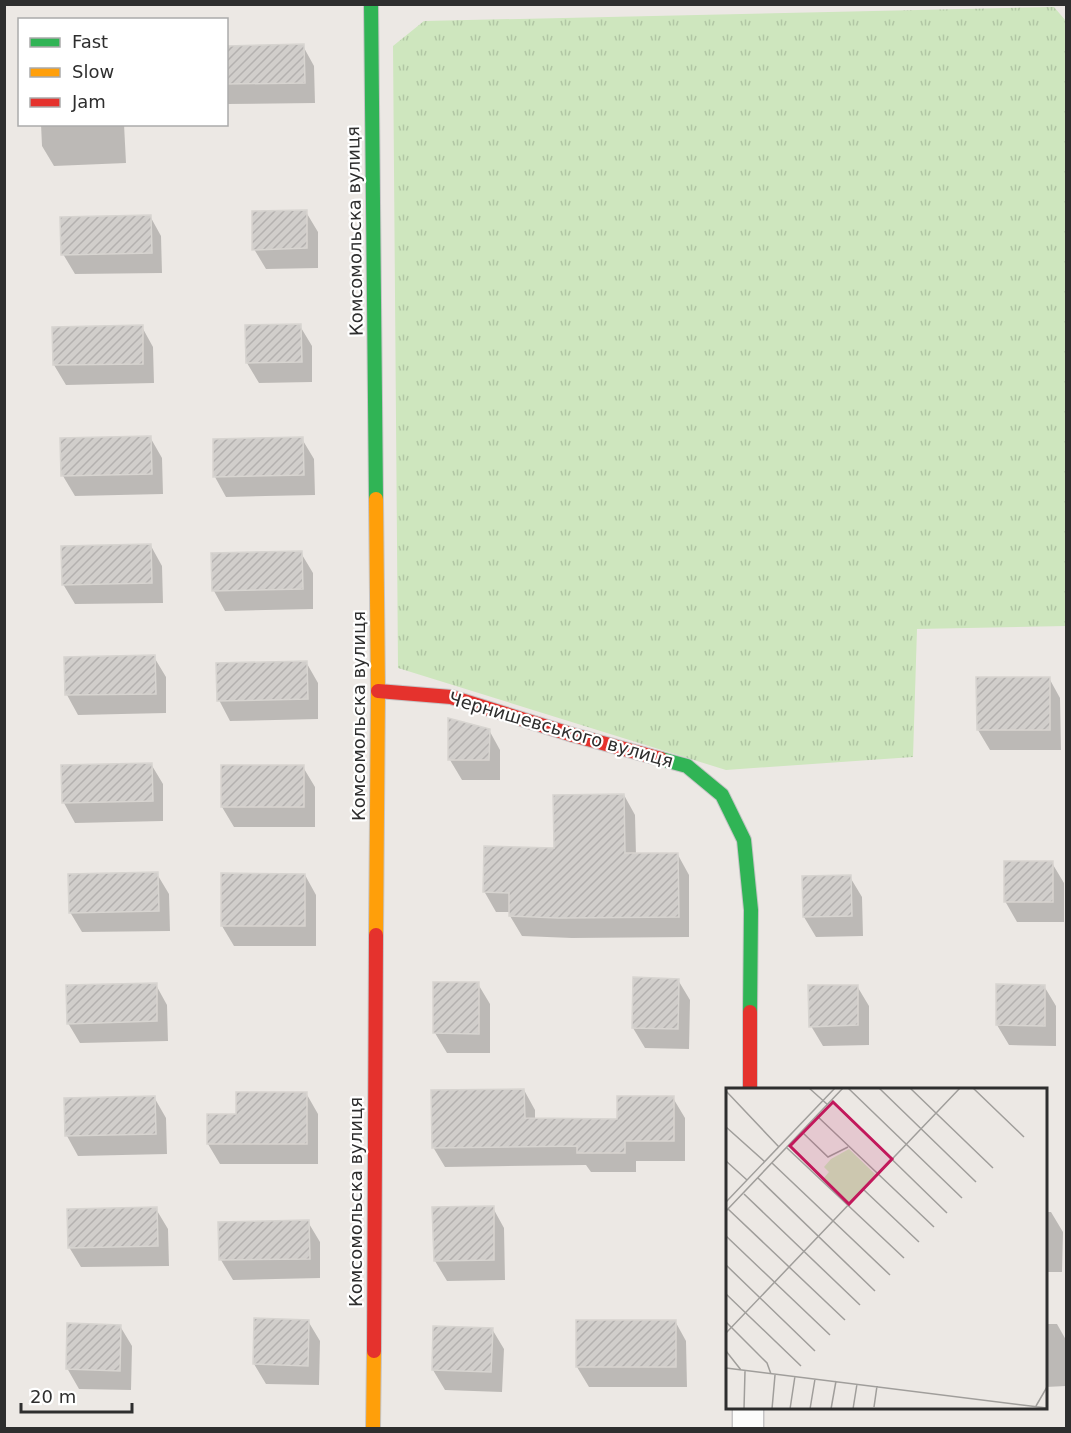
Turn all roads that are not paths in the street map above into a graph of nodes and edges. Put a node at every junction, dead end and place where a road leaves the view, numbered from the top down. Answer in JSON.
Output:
{"nodes":[{"id":1,"x":371,"y":4,"type":"edge"},
{"id":2,"x":378,"y":691,"type":"junction"},
{"id":3,"x":750,"y":1088,"type":"edge"},
{"id":4,"x":748,"y":1409,"type":"edge"},
{"id":5,"x":373,"y":1428,"type":"edge"},
{"id":6,"x":748,"y":1428,"type":"edge"}],
"edges":[{"from":1,"to":2,"type":"street","name":"Комсомольска вулиця"},
{"from":2,"to":3,"type":"street","name":"Чернишевського вулиця"},
{"from":2,"to":5,"type":"street","name":"Комсомольска вулиця"},
{"from":4,"to":6,"type":"street"}]}
